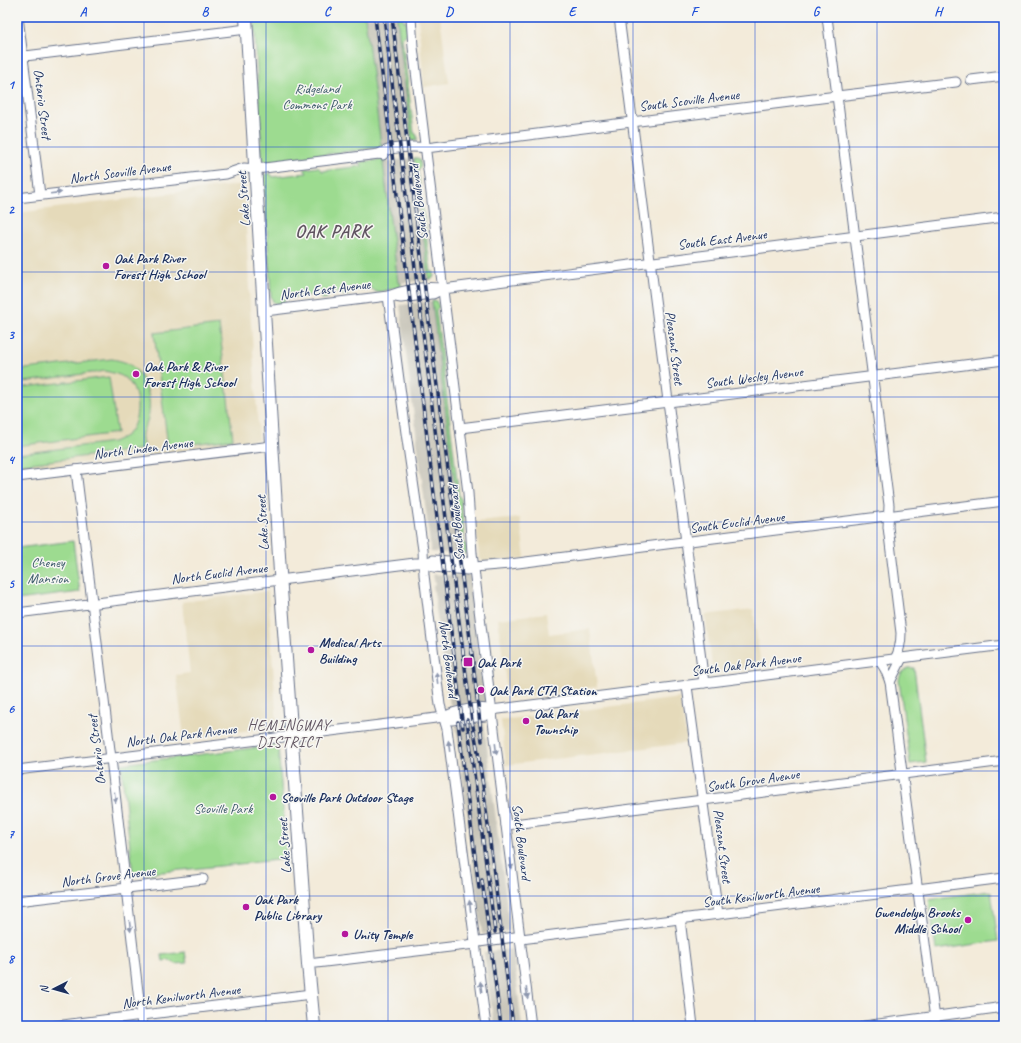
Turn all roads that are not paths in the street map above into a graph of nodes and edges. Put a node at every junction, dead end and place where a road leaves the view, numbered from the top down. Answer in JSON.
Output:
{"nodes":[{"id":1,"x":18,"y":17,"type":"edge"},
{"id":2,"x":411,"y":17,"type":"edge"},
{"id":3,"x":619,"y":17,"type":"edge"},
{"id":4,"x":826,"y":17,"type":"edge"},
{"id":5,"x":247,"y":23,"type":"edge"},
{"id":6,"x":20,"y":57,"type":"edge"},
{"id":7,"x":1004,"y":76,"type":"edge"},
{"id":8,"x":971,"y":80,"type":"dead end"},
{"id":9,"x":956,"y":82,"type":"dead end"},
{"id":10,"x":837,"y":96,"type":"junction"},
{"id":11,"x":633,"y":121,"type":"junction"},
{"id":12,"x":426,"y":148,"type":"junction"},
{"id":13,"x":256,"y":169,"type":"junction"},
{"id":14,"x":40,"y":195,"type":"junction"},
{"id":15,"x":17,"y":198,"type":"edge"},
{"id":16,"x":1004,"y":217,"type":"edge"},
{"id":17,"x":855,"y":236,"type":"junction"},
{"id":18,"x":650,"y":262,"type":"junction"},
{"id":19,"x":443,"y":289,"type":"junction"},
{"id":20,"x":388,"y":296,"type":"junction"},
{"id":21,"x":265,"y":311,"type":"junction"},
{"id":22,"x":1004,"y":360,"type":"edge"},
{"id":23,"x":873,"y":377,"type":"junction"},
{"id":24,"x":668,"y":402,"type":"junction"},
{"id":25,"x":460,"y":428,"type":"junction"},
{"id":26,"x":272,"y":446,"type":"junction"},
{"id":27,"x":76,"y":470,"type":"junction"},
{"id":28,"x":17,"y":478,"type":"edge"},
{"id":29,"x":1004,"y":501,"type":"edge"},
{"id":30,"x":889,"y":516,"type":"junction"},
{"id":31,"x":686,"y":542,"type":"junction"},
{"id":32,"x":424,"y":563,"type":"junction"},
{"id":33,"x":474,"y":568,"type":"junction"},
{"id":34,"x":280,"y":580,"type":"junction"},
{"id":35,"x":92,"y":603,"type":"junction"},
{"id":36,"x":17,"y":613,"type":"edge"},
{"id":37,"x":901,"y":633,"type":"junction"},
{"id":38,"x":1004,"y":645,"type":"edge"},
{"id":39,"x":902,"y":658,"type":"junction"},
{"id":40,"x":880,"y":661,"type":"junction"},
{"id":41,"x":890,"y":682,"type":"junction"},
{"id":42,"x":704,"y":683,"type":"junction"},
{"id":43,"x":688,"y":686,"type":"junction"},
{"id":44,"x":491,"y":710,"type":"junction"},
{"id":45,"x":444,"y":717,"type":"junction"},
{"id":46,"x":291,"y":736,"type":"junction"},
{"id":47,"x":111,"y":758,"type":"junction"},
{"id":48,"x":1004,"y":761,"type":"edge"},
{"id":49,"x":17,"y":770,"type":"edge"},
{"id":50,"x":903,"y":774,"type":"junction"},
{"id":51,"x":703,"y":800,"type":"junction"},
{"id":52,"x":506,"y":825,"type":"junction"},
{"id":53,"x":1004,"y":878,"type":"edge"},
{"id":54,"x":203,"y":879,"type":"dead end"},
{"id":55,"x":126,"y":887,"type":"junction"},
{"id":56,"x":918,"y":889,"type":"junction"},
{"id":57,"x":17,"y":901,"type":"edge"},
{"id":58,"x":718,"y":914,"type":"junction"},
{"id":59,"x":680,"y":919,"type":"junction"},
{"id":60,"x":521,"y":939,"type":"junction"},
{"id":61,"x":475,"y":944,"type":"junction"},
{"id":62,"x":308,"y":964,"type":"junction"},
{"id":63,"x":311,"y":994,"type":"junction"},
{"id":64,"x":1004,"y":1008,"type":"edge"},
{"id":65,"x":141,"y":1015,"type":"junction"},
{"id":66,"x":936,"y":1021,"type":"edge"},
{"id":67,"x":55,"y":1026,"type":"edge"},
{"id":68,"x":142,"y":1026,"type":"edge"},
{"id":69,"x":314,"y":1026,"type":"edge"},
{"id":70,"x":486,"y":1026,"type":"edge"},
{"id":71,"x":531,"y":1026,"type":"edge"},
{"id":72,"x":693,"y":1026,"type":"edge"},
{"id":73,"x":864,"y":1026,"type":"edge"}],
"edges":[{"from":1,"to":6,"type":"street","name":"Ontario Street"},
{"from":2,"to":12,"type":"street","name":"South Boulevard"},
{"from":3,"to":11,"type":"street","name":"Pleasant Street"},
{"from":4,"to":10,"type":"street"},
{"from":5,"to":6,"type":"street"},
{"from":5,"to":13,"type":"main road","name":"Lake Street"},
{"from":6,"to":14,"type":"street","name":"Ontario Street"},
{"from":7,"to":8,"type":"street"},
{"from":9,"to":10,"type":"street","name":"South Scoville Avenue"},
{"from":10,"to":11,"type":"street","name":"South Scoville Avenue"},
{"from":10,"to":17,"type":"street"},
{"from":11,"to":12,"type":"street","name":"South Scoville Avenue"},
{"from":11,"to":18,"type":"street","name":"Pleasant Street"},
{"from":12,"to":13,"type":"street","name":"North Scoville Avenue"},
{"from":12,"to":19,"type":"street","name":"South Boulevard"},
{"from":14,"to":13,"type":"street","name":"North Scoville Avenue","one_way":true},
{"from":13,"to":21,"type":"main road","name":"Lake Street"},
{"from":14,"to":15,"type":"street","name":"North Scoville Avenue"},
{"from":16,"to":17,"type":"street","name":"South East Avenue"},
{"from":17,"to":18,"type":"street","name":"South East Avenue"},
{"from":17,"to":23,"type":"street"},
{"from":18,"to":19,"type":"street","name":"South East Avenue"},
{"from":18,"to":24,"type":"street","name":"Pleasant Street"},
{"from":19,"to":20,"type":"street","name":"North East Avenue"},
{"from":19,"to":25,"type":"street","name":"South Boulevard"},
{"from":20,"to":21,"type":"street","name":"North East Avenue"},
{"from":20,"to":32,"type":"street","name":"North Boulevard"},
{"from":21,"to":26,"type":"main road","name":"Lake Street"},
{"from":22,"to":23,"type":"street","name":"South Wesley Avenue"},
{"from":23,"to":24,"type":"street","name":"South Wesley Avenue"},
{"from":23,"to":30,"type":"street"},
{"from":24,"to":25,"type":"street","name":"South Wesley Avenue"},
{"from":24,"to":31,"type":"street","name":"Pleasant Street"},
{"from":25,"to":33,"type":"street","name":"South Boulevard"},
{"from":26,"to":27,"type":"street","name":"North Linden Avenue"},
{"from":26,"to":34,"type":"main road","name":"Lake Street"},
{"from":27,"to":28,"type":"street","name":"North Linden Avenue"},
{"from":27,"to":35,"type":"street","name":"Ontario Street"},
{"from":29,"to":30,"type":"street","name":"South Euclid Avenue"},
{"from":30,"to":31,"type":"street","name":"South Euclid Avenue"},
{"from":30,"to":37,"type":"street"},
{"from":31,"to":33,"type":"street","name":"South Euclid Avenue"},
{"from":31,"to":42,"type":"street","name":"Pleasant Street"},
{"from":32,"to":33,"type":"street","name":"North Euclid Avenue"},
{"from":32,"to":34,"type":"street","name":"North Euclid Avenue"},
{"from":45,"to":32,"type":"street","name":"North Boulevard","one_way":true},
{"from":33,"to":44,"type":"street","name":"South Boulevard"},
{"from":34,"to":35,"type":"street","name":"North Euclid Avenue"},
{"from":34,"to":46,"type":"main road","name":"Lake Street"},
{"from":35,"to":36,"type":"street","name":"North Euclid Avenue"},
{"from":35,"to":47,"type":"street","name":"Ontario Street"},
{"from":37,"to":39,"type":"street"},
{"from":37,"to":39,"type":"street"},
{"from":38,"to":39,"type":"street","name":"South Oak Park Avenue"},
{"from":39,"to":40,"type":"street","name":"South Oak Park Avenue"},
{"from":39,"to":41,"type":"street"},
{"from":40,"to":41,"type":"street"},
{"from":40,"to":42,"type":"street","name":"South Oak Park Avenue"},
{"from":41,"to":50,"type":"street"},
{"from":42,"to":43,"type":"street","name":"South Oak Park Avenue"},
{"from":43,"to":44,"type":"street","name":"South Oak Park Avenue"},
{"from":43,"to":51,"type":"street","name":"Pleasant Street"},
{"from":44,"to":45,"type":"street","name":"North Oak Park Avenue"},
{"from":44,"to":52,"type":"street","name":"South Boulevard","one_way":true},
{"from":45,"to":46,"type":"street","name":"North Oak Park Avenue"},
{"from":61,"to":45,"type":"street","name":"North Boulevard","one_way":true},
{"from":46,"to":47,"type":"street","name":"North Oak Park Avenue"},
{"from":46,"to":62,"type":"main road","name":"Lake Street"},
{"from":47,"to":49,"type":"street","name":"North Oak Park Avenue"},
{"from":47,"to":55,"type":"street","name":"Ontario Street","one_way":true},
{"from":48,"to":50,"type":"street","name":"South Grove Avenue"},
{"from":50,"to":51,"type":"street","name":"South Grove Avenue"},
{"from":50,"to":56,"type":"street"},
{"from":51,"to":52,"type":"street","name":"South Grove Avenue"},
{"from":51,"to":58,"type":"street","name":"Pleasant Street"},
{"from":52,"to":60,"type":"street","name":"South Boulevard","one_way":true},
{"from":53,"to":56,"type":"street","name":"South Kenilworth Avenue"},
{"from":54,"to":55,"type":"street","name":"North Grove Avenue"},
{"from":55,"to":57,"type":"street","name":"North Grove Avenue"},
{"from":55,"to":65,"type":"street","name":"Ontario Street","one_way":true},
{"from":56,"to":58,"type":"street","name":"South Kenilworth Avenue"},
{"from":56,"to":66,"type":"street"},
{"from":58,"to":59,"type":"street","name":"South Kenilworth Avenue"},
{"from":59,"to":60,"type":"street","name":"South Kenilworth Avenue"},
{"from":59,"to":72,"type":"street"},
{"from":60,"to":61,"type":"street"},
{"from":60,"to":71,"type":"street","name":"South Boulevard","one_way":true},
{"from":61,"to":62,"type":"street"},
{"from":70,"to":61,"type":"street","name":"North Boulevard","one_way":true},
{"from":62,"to":63,"type":"main road","name":"Lake Street"},
{"from":63,"to":65,"type":"street","name":"North Kenilworth Avenue"},
{"from":63,"to":69,"type":"main road","name":"Lake Street"},
{"from":64,"to":66,"type":"street"},
{"from":65,"to":67,"type":"street","name":"North Kenilworth Avenue"},
{"from":65,"to":68,"type":"street","name":"Ontario Street"},
{"from":66,"to":73,"type":"street"}]}
